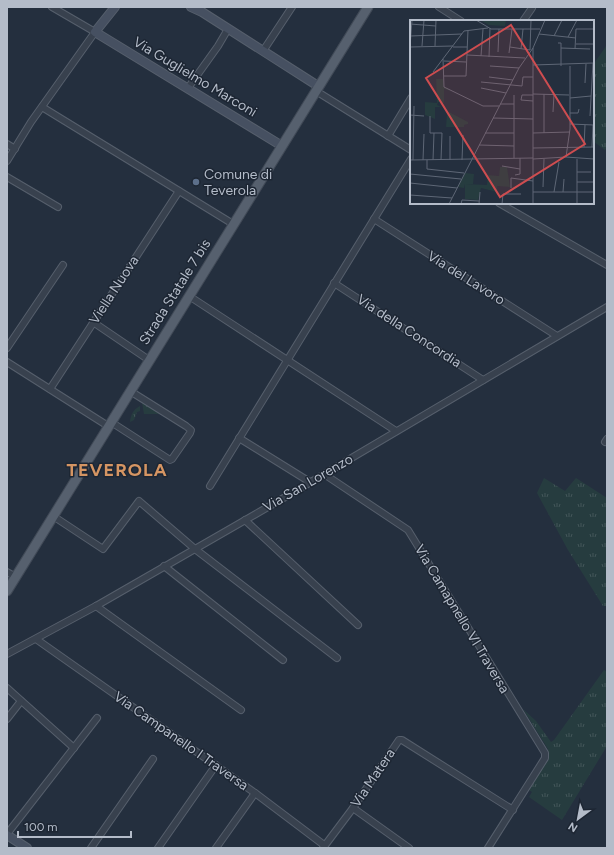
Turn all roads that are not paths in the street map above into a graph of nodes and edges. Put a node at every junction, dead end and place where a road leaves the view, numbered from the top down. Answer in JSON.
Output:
{"nodes":[{"id":1,"x":52,"y":7,"type":"edge"},
{"id":2,"x":115,"y":7,"type":"edge"},
{"id":3,"x":191,"y":7,"type":"edge"},
{"id":4,"x":292,"y":7,"type":"edge"},
{"id":5,"x":368,"y":7,"type":"edge"},
{"id":6,"x":439,"y":7,"type":"edge"},
{"id":7,"x":532,"y":8,"type":"edge"},
{"id":8,"x":459,"y":20,"type":"edge"},
{"id":9,"x":524,"y":20,"type":"edge"},
{"id":10,"x":228,"y":29,"type":"junction"},
{"id":11,"x":95,"y":32,"type":"junction"},
{"id":12,"x":263,"y":51,"type":"junction"},
{"id":13,"x":188,"y":88,"type":"junction"},
{"id":14,"x":317,"y":88,"type":"junction"},
{"id":15,"x":410,"y":100,"type":"edge"},
{"id":16,"x":42,"y":107,"type":"junction"},
{"id":17,"x":388,"y":136,"type":"junction"},
{"id":18,"x":7,"y":144,"type":"edge"},
{"id":19,"x":282,"y":146,"type":"junction"},
{"id":20,"x":15,"y":149,"type":"junction"},
{"id":21,"x":410,"y":149,"type":"edge"},
{"id":22,"x":7,"y":161,"type":"edge"},
{"id":23,"x":410,"y":161,"type":"edge"},
{"id":24,"x":7,"y":177,"type":"edge"},
{"id":25,"x":179,"y":191,"type":"junction"},
{"id":26,"x":501,"y":204,"type":"edge"},
{"id":27,"x":58,"y":207,"type":"dead end"},
{"id":28,"x":374,"y":219,"type":"junction"},
{"id":29,"x":233,"y":224,"type":"junction"},
{"id":30,"x":63,"y":265,"type":"dead end"},
{"id":31,"x":607,"y":265,"type":"edge"},
{"id":32,"x":334,"y":283,"type":"junction"},
{"id":33,"x":189,"y":296,"type":"junction"},
{"id":34,"x":607,"y":307,"type":"edge"},
{"id":35,"x":93,"y":322,"type":"junction"},
{"id":36,"x":557,"y":336,"type":"junction"},
{"id":37,"x":7,"y":348,"type":"edge"},
{"id":38,"x":149,"y":360,"type":"junction"},
{"id":39,"x":287,"y":361,"type":"junction"},
{"id":40,"x":7,"y":362,"type":"edge"},
{"id":41,"x":483,"y":380,"type":"junction"},
{"id":42,"x":50,"y":389,"type":"junction"},
{"id":43,"x":130,"y":391,"type":"junction"},
{"id":44,"x":110,"y":424,"type":"junction"},
{"id":45,"x":396,"y":431,"type":"junction"},
{"id":46,"x":239,"y":438,"type":"junction"},
{"id":47,"x":324,"y":474,"type":"junction"},
{"id":48,"x":310,"y":482,"type":"junction"},
{"id":49,"x":210,"y":486,"type":"dead end"},
{"id":50,"x":53,"y":516,"type":"junction"},
{"id":51,"x":245,"y":520,"type":"junction"},
{"id":52,"x":195,"y":549,"type":"junction"},
{"id":53,"x":164,"y":566,"type":"junction"},
{"id":54,"x":7,"y":572,"type":"edge"},
{"id":55,"x":16,"y":577,"type":"junction"},
{"id":56,"x":7,"y":591,"type":"edge"},
{"id":57,"x":96,"y":606,"type":"junction"},
{"id":58,"x":358,"y":625,"type":"dead end"},
{"id":59,"x":36,"y":639,"type":"junction"},
{"id":60,"x":7,"y":654,"type":"edge"},
{"id":61,"x":337,"y":658,"type":"dead end"},
{"id":62,"x":282,"y":660,"type":"dead end"},
{"id":63,"x":7,"y":688,"type":"edge"},
{"id":64,"x":21,"y":700,"type":"junction"},
{"id":65,"x":241,"y":710,"type":"dead end"},
{"id":66,"x":98,"y":718,"type":"dead end"},
{"id":67,"x":7,"y":719,"type":"edge"},
{"id":68,"x":74,"y":748,"type":"junction"},
{"id":69,"x":153,"y":758,"type":"dead end"},
{"id":70,"x":216,"y":765,"type":"junction"},
{"id":71,"x":255,"y":793,"type":"junction"},
{"id":72,"x":353,"y":808,"type":"junction"},
{"id":73,"x":513,"y":810,"type":"junction"},
{"id":74,"x":7,"y":834,"type":"edge"},
{"id":75,"x":324,"y":846,"type":"edge"},
{"id":76,"x":27,"y":848,"type":"edge"},
{"id":77,"x":91,"y":848,"type":"edge"},
{"id":78,"x":158,"y":848,"type":"edge"},
{"id":79,"x":216,"y":848,"type":"edge"},
{"id":80,"x":409,"y":848,"type":"edge"},
{"id":81,"x":488,"y":848,"type":"edge"}],
"edges":[{"from":1,"to":11,"type":"street"},
{"from":2,"to":11,"type":"street"},
{"from":3,"to":10,"type":"street"},
{"from":4,"to":12,"type":"street"},
{"from":5,"to":14,"type":"main road","name":"Strada Statale 7 bis"},
{"from":6,"to":8,"type":"street"},
{"from":7,"to":9,"type":"street"},
{"from":10,"to":12,"type":"street"},
{"from":10,"to":13,"type":"street"},
{"from":11,"to":13,"type":"street","name":"Via Guglielmo Marconi"},
{"from":11,"to":16,"type":"street"},
{"from":12,"to":14,"type":"street"},
{"from":13,"to":19,"type":"street","name":"Via Guglielmo Marconi"},
{"from":14,"to":17,"type":"street"},
{"from":14,"to":19,"type":"main road","name":"Strada Statale 7 bis"},
{"from":15,"to":17,"type":"street"},
{"from":16,"to":20,"type":"street"},
{"from":16,"to":25,"type":"street"},
{"from":17,"to":21,"type":"street"},
{"from":18,"to":20,"type":"street"},
{"from":19,"to":29,"type":"main road","name":"Strada Statale 7 bis"},
{"from":20,"to":22,"type":"street"},
{"from":23,"to":28,"type":"street"},
{"from":24,"to":27,"type":"street"},
{"from":25,"to":29,"type":"street"},
{"from":25,"to":35,"type":"street","name":"Viella Nuova"},
{"from":26,"to":31,"type":"street"},
{"from":28,"to":32,"type":"street"},
{"from":28,"to":36,"type":"street","name":"Via del Lavoro"},
{"from":29,"to":33,"type":"main road","name":"Strada Statale 7 bis"},
{"from":30,"to":37,"type":"street"},
{"from":32,"to":39,"type":"street"},
{"from":32,"to":41,"type":"street","name":"Via della Concordia"},
{"from":33,"to":38,"type":"main road","name":"Strada Statale 7 bis"},
{"from":33,"to":39,"type":"street"},
{"from":34,"to":36,"type":"street","name":"Via San Lorenzo"},
{"from":35,"to":38,"type":"street"},
{"from":35,"to":42,"type":"street","name":"Viella Nuova"},
{"from":36,"to":41,"type":"street","name":"Via San Lorenzo"},
{"from":38,"to":43,"type":"main road","name":"Strada Statale 7 bis"},
{"from":39,"to":45,"type":"street"},
{"from":39,"to":46,"type":"street"},
{"from":40,"to":42,"type":"street"},
{"from":41,"to":45,"type":"street","name":"Via San Lorenzo"},
{"from":42,"to":44,"type":"street"},
{"from":43,"to":44,"type":"main road","name":"Strada Statale 7 bis"},
{"from":43,"to":44,"type":"street"},
{"from":44,"to":50,"type":"main road","name":"Strada Statale 7 bis"},
{"from":45,"to":47,"type":"street","name":"Via San Lorenzo"},
{"from":46,"to":48,"type":"street"},
{"from":46,"to":49,"type":"street"},
{"from":47,"to":48,"type":"street","name":"Via San Lorenzo"},
{"from":47,"to":73,"type":"street","name":"Via Camapnello VI Traversa"},
{"from":48,"to":51,"type":"street","name":"Via San Lorenzo"},
{"from":50,"to":52,"type":"street"},
{"from":50,"to":55,"type":"main road","name":"Strada Statale 7 bis"},
{"from":51,"to":52,"type":"street","name":"Via San Lorenzo"},
{"from":51,"to":58,"type":"street"},
{"from":52,"to":53,"type":"street","name":"Via San Lorenzo"},
{"from":52,"to":61,"type":"street"},
{"from":53,"to":57,"type":"street","name":"Via San Lorenzo"},
{"from":53,"to":62,"type":"street"},
{"from":54,"to":55,"type":"street"},
{"from":55,"to":56,"type":"main road","name":"Strada Statale 7 bis"},
{"from":57,"to":59,"type":"street","name":"Via San Lorenzo"},
{"from":57,"to":65,"type":"street"},
{"from":59,"to":60,"type":"street","name":"Via San Lorenzo"},
{"from":59,"to":70,"type":"street","name":"Via Campanello I Traversa"},
{"from":63,"to":64,"type":"street"},
{"from":64,"to":67,"type":"street"},
{"from":64,"to":68,"type":"street"},
{"from":66,"to":68,"type":"street"},
{"from":68,"to":74,"type":"street"},
{"from":69,"to":77,"type":"street"},
{"from":70,"to":71,"type":"street","name":"Via Campanello I Traversa"},
{"from":70,"to":78,"type":"street"},
{"from":71,"to":75,"type":"street","name":"Via Campanello I Traversa"},
{"from":71,"to":79,"type":"street"},
{"from":72,"to":73,"type":"street","name":"Via Matera"},
{"from":72,"to":75,"type":"street","name":"Via Matera"},
{"from":72,"to":80,"type":"street"},
{"from":73,"to":81,"type":"street"},
{"from":74,"to":76,"type":"street"}]}
